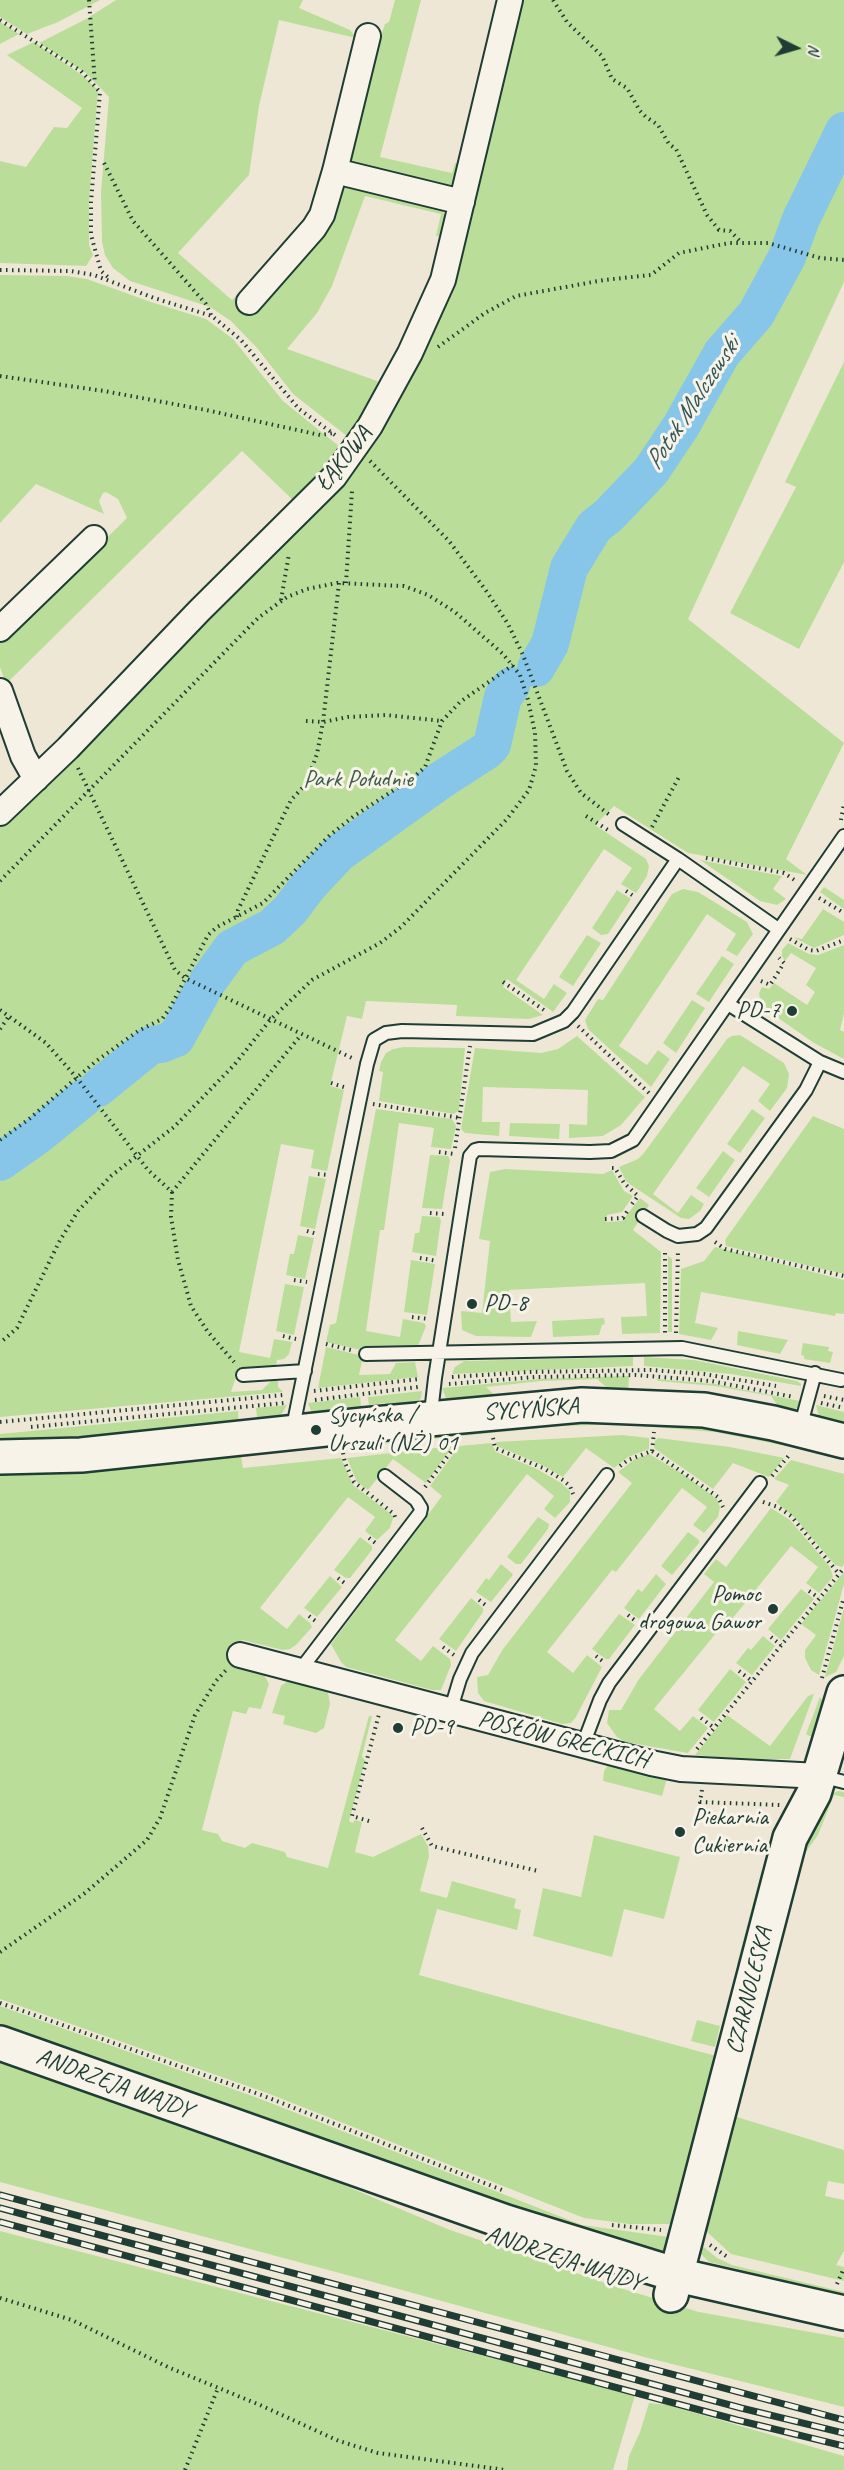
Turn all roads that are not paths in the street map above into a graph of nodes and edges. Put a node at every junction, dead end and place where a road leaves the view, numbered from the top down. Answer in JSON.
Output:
{"nodes":[{"id":1,"x":510,"y":0,"type":"edge"},
{"id":2,"x":368,"y":36,"type":"dead end"},
{"id":3,"x":335,"y":171,"type":"junction"},
{"id":4,"x":462,"y":202,"type":"junction"},
{"id":5,"x":249,"y":302,"type":"dead end"},
{"id":6,"x":94,"y":538,"type":"dead end"},
{"id":7,"x":0,"y":629,"type":"edge"},
{"id":8,"x":0,"y":691,"type":"edge"},
{"id":9,"x":36,"y":779,"type":"junction"},
{"id":10,"x":0,"y":813,"type":"edge"},
{"id":11,"x":623,"y":824,"type":"road end"},
{"id":12,"x":843,"y":839,"type":"edge"},
{"id":13,"x":682,"y":862,"type":"junction"},
{"id":14,"x":778,"y":929,"type":"junction"},
{"id":15,"x":728,"y":1004,"type":"junction"},
{"id":16,"x":820,"y":1062,"type":"junction"},
{"id":17,"x":844,"y":1072,"type":"edge"},
{"id":18,"x":644,"y":1216,"type":"dead end"},
{"id":19,"x":366,"y":1353,"type":"road end"},
{"id":20,"x":439,"y":1353,"type":"junction"},
{"id":21,"x":305,"y":1371,"type":"junction"},
{"id":22,"x":815,"y":1374,"type":"junction"},
{"id":23,"x":243,"y":1375,"type":"road end"},
{"id":24,"x":841,"y":1380,"type":"dead end"},
{"id":25,"x":441,"y":1430,"type":"junction"},
{"id":26,"x":292,"y":1433,"type":"junction"},
{"id":27,"x":844,"y":1441,"type":"edge"},
{"id":28,"x":792,"y":1448,"type":"junction"},
{"id":29,"x":0,"y":1456,"type":"edge"},
{"id":30,"x":607,"y":1475,"type":"road end"},
{"id":31,"x":385,"y":1476,"type":"dead end"},
{"id":32,"x":760,"y":1483,"type":"road end"},
{"id":33,"x":240,"y":1655,"type":"road end"},
{"id":34,"x":301,"y":1669,"type":"junction"},
{"id":35,"x":844,"y":1693,"type":"edge"},
{"id":36,"x":450,"y":1712,"type":"junction"},
{"id":37,"x":583,"y":1745,"type":"junction"},
{"id":38,"x":832,"y":1779,"type":"edge"},
{"id":39,"x":0,"y":2043,"type":"edge"},
{"id":40,"x":674,"y":2285,"type":"junction"},
{"id":41,"x":841,"y":2298,"type":"edge"},
{"id":42,"x":844,"y":2330,"type":"edge"}],
"edges":[{"from":1,"to":4,"type":"street","name":"ŁĄKOWA"},
{"from":2,"to":3,"type":"street"},
{"from":3,"to":4,"type":"street"},
{"from":3,"to":5,"type":"street"},
{"from":4,"to":9,"type":"street","name":"ŁĄKOWA"},
{"from":6,"to":7,"type":"street"},
{"from":8,"to":9,"type":"street"},
{"from":9,"to":10,"type":"street","name":"ŁĄKOWA"},
{"from":11,"to":13,"type":"lane"},
{"from":12,"to":14,"type":"lane"},
{"from":13,"to":14,"type":"lane"},
{"from":13,"to":21,"type":"lane"},
{"from":14,"to":15,"type":"lane"},
{"from":15,"to":16,"type":"lane"},
{"from":15,"to":20,"type":"lane"},
{"from":16,"to":17,"type":"lane"},
{"from":16,"to":18,"type":"lane"},
{"from":19,"to":20,"type":"lane"},
{"from":20,"to":22,"type":"lane"},
{"from":20,"to":25,"type":"lane"},
{"from":21,"to":23,"type":"lane"},
{"from":21,"to":26,"type":"lane"},
{"from":22,"to":24,"type":"lane"},
{"from":22,"to":28,"type":"lane"},
{"from":25,"to":26,"type":"street","name":"SYCYŃSKA"},
{"from":25,"to":28,"type":"street","name":"SYCYŃSKA"},
{"from":26,"to":29,"type":"street","name":"SYCYŃSKA"},
{"from":27,"to":28,"type":"street","name":"SYCYŃSKA"},
{"from":30,"to":36,"type":"lane"},
{"from":31,"to":34,"type":"lane"},
{"from":32,"to":37,"type":"lane"},
{"from":33,"to":34,"type":"street","name":"POSŁÓW GRECKICH"},
{"from":34,"to":36,"type":"street","name":"POSŁÓW GRECKICH"},
{"from":35,"to":38,"type":"street","name":"CZARNOLESKA"},
{"from":36,"to":37,"type":"street","name":"POSŁÓW GRECKICH"},
{"from":37,"to":38,"type":"street","name":"POSŁÓW GRECKICH"},
{"from":38,"to":40,"type":"street","name":"CZARNOLESKA"},
{"from":39,"to":40,"type":"street","name":"ANDRZEJA WAJDY"},
{"from":40,"to":41,"type":"street","name":"ANDRZEJA WAJDY"},
{"from":40,"to":42,"type":"street","name":"ANDRZEJA WAJDY"}]}
